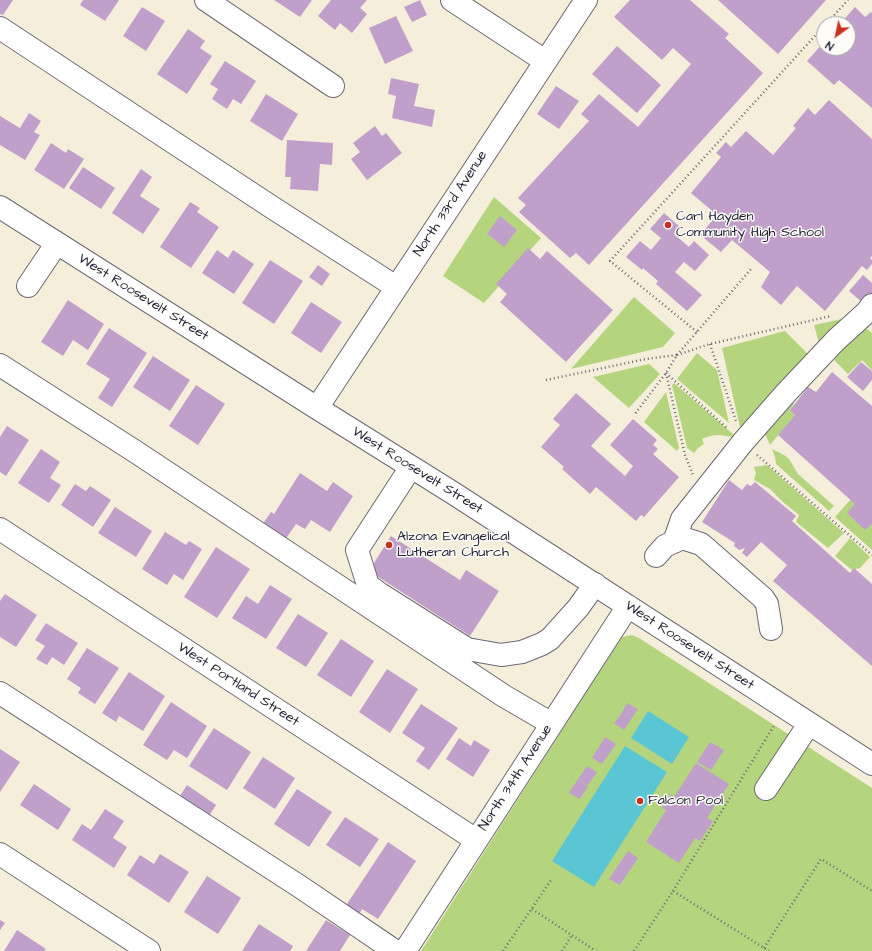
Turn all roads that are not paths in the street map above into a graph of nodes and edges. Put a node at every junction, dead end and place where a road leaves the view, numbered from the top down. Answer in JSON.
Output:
{"nodes":[{"id":1,"x":206,"y":0,"type":"edge"},
{"id":2,"x":452,"y":0,"type":"edge"},
{"id":3,"x":586,"y":0,"type":"edge"},
{"id":4,"x":0,"y":28,"type":"edge"},
{"id":5,"x":545,"y":61,"type":"junction"},
{"id":6,"x":333,"y":86,"type":"dead end"},
{"id":7,"x":0,"y":207,"type":"edge"},
{"id":8,"x":57,"y":243,"type":"junction"},
{"id":9,"x":28,"y":286,"type":"dead end"},
{"id":10,"x":396,"y":287,"type":"junction"},
{"id":11,"x":872,"y":305,"type":"edge"},
{"id":12,"x":0,"y":365,"type":"edge"},
{"id":13,"x":317,"y":408,"type":"junction"},
{"id":14,"x":411,"y":467,"type":"junction"},
{"id":15,"x":0,"y":529,"type":"edge"},
{"id":16,"x":674,"y":542,"type":"junction"},
{"id":17,"x":656,"y":556,"type":"dead end"},
{"id":18,"x":595,"y":584,"type":"junction"},
{"id":19,"x":628,"y":606,"type":"junction"},
{"id":20,"x":771,"y":629,"type":"dead end"},
{"id":21,"x":0,"y":693,"type":"edge"},
{"id":22,"x":552,"y":724,"type":"junction"},
{"id":23,"x":809,"y":724,"type":"junction"},
{"id":24,"x":872,"y":764,"type":"edge"},
{"id":25,"x":766,"y":790,"type":"dead end"},
{"id":26,"x":476,"y":840,"type":"junction"},
{"id":27,"x":0,"y":854,"type":"edge"},
{"id":28,"x":149,"y":951,"type":"edge"},
{"id":29,"x":394,"y":951,"type":"edge"},
{"id":30,"x":405,"y":951,"type":"edge"}],
"edges":[{"from":1,"to":6,"type":"street"},
{"from":2,"to":5,"type":"street"},
{"from":3,"to":5,"type":"street","name":"North 33rd Avenue"},
{"from":4,"to":10,"type":"street"},
{"from":5,"to":10,"type":"street","name":"North 33rd Avenue"},
{"from":7,"to":8,"type":"street","name":"West Roosevelt Street"},
{"from":8,"to":9,"type":"street"},
{"from":8,"to":13,"type":"street","name":"West Roosevelt Street"},
{"from":10,"to":13,"type":"street","name":"North 33rd Avenue"},
{"from":11,"to":16,"type":"street"},
{"from":12,"to":22,"type":"street"},
{"from":13,"to":14,"type":"street","name":"West Roosevelt Street"},
{"from":14,"to":18,"type":"street","name":"West Roosevelt Street"},
{"from":14,"to":18,"type":"street"},
{"from":15,"to":26,"type":"street","name":"West Portland Street"},
{"from":16,"to":17,"type":"street"},
{"from":16,"to":20,"type":"street"},
{"from":18,"to":19,"type":"street","name":"West Roosevelt Street"},
{"from":19,"to":22,"type":"street","name":"North 34th Avenue"},
{"from":19,"to":23,"type":"street","name":"West Roosevelt Street"},
{"from":21,"to":29,"type":"street"},
{"from":22,"to":26,"type":"street","name":"North 34th Avenue"},
{"from":23,"to":24,"type":"street","name":"West Roosevelt Street"},
{"from":23,"to":25,"type":"street"},
{"from":26,"to":30,"type":"street","name":"North 34th Avenue"},
{"from":27,"to":28,"type":"street"}]}
